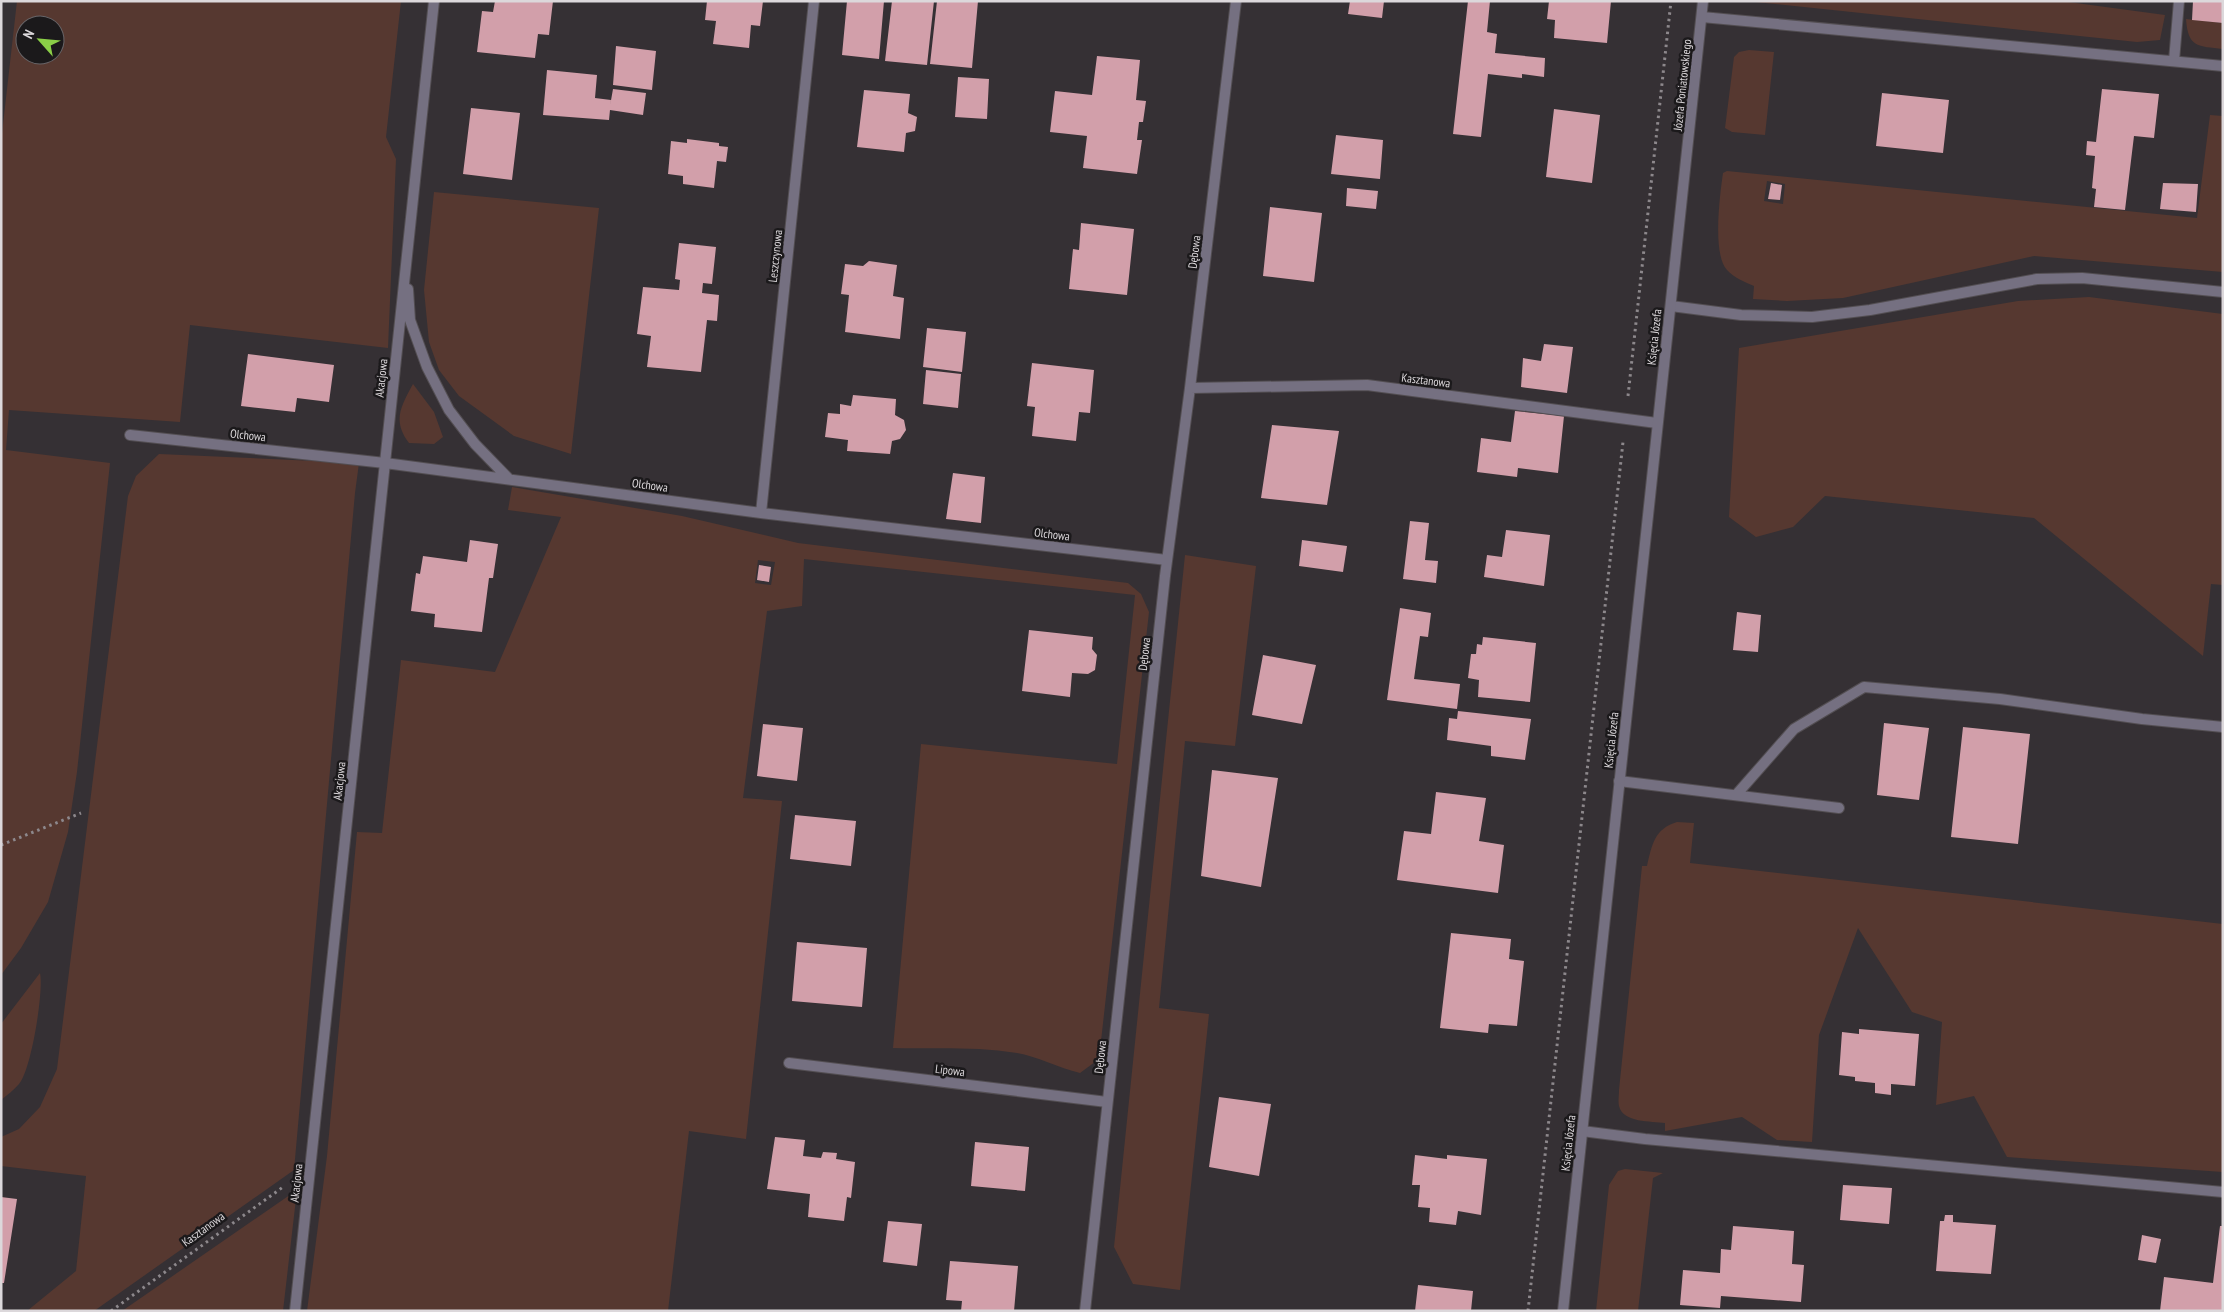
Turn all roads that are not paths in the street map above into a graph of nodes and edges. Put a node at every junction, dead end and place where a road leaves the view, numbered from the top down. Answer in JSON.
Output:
{"nodes":[{"id":1,"x":434,"y":1,"type":"edge"},
{"id":2,"x":814,"y":1,"type":"edge"},
{"id":3,"x":1236,"y":1,"type":"edge"},
{"id":4,"x":1703,"y":1,"type":"edge"},
{"id":5,"x":2179,"y":1,"type":"edge"},
{"id":6,"x":1702,"y":17,"type":"junction"},
{"id":7,"x":2174,"y":61,"type":"junction"},
{"id":8,"x":2223,"y":66,"type":"edge"},
{"id":9,"x":1685,"y":172,"type":"joint"},
{"id":10,"x":406,"y":253,"type":"junction"},
{"id":11,"x":2223,"y":292,"type":"edge"},
{"id":12,"x":1671,"y":306,"type":"junction"},
{"id":13,"x":1190,"y":388,"type":"junction"},
{"id":14,"x":1658,"y":423,"type":"junction"},
{"id":15,"x":130,"y":435,"type":"dead end"},
{"id":16,"x":386,"y":463,"type":"junction"},
{"id":17,"x":509,"y":480,"type":"junction"},
{"id":18,"x":761,"y":513,"type":"junction"},
{"id":19,"x":1167,"y":560,"type":"junction"},
{"id":20,"x":2223,"y":728,"type":"edge"},
{"id":21,"x":1619,"y":781,"type":"junction"},
{"id":22,"x":1736,"y":795,"type":"junction"},
{"id":23,"x":1839,"y":808,"type":"dead end"},
{"id":24,"x":789,"y":1063,"type":"dead end"},
{"id":25,"x":1107,"y":1102,"type":"junction"},
{"id":26,"x":1582,"y":1131,"type":"junction"},
{"id":27,"x":2223,"y":1192,"type":"edge"},
{"id":28,"x":295,"y":1311,"type":"edge"},
{"id":29,"x":1085,"y":1311,"type":"edge"},
{"id":30,"x":1563,"y":1311,"type":"edge"}],
"edges":[{"from":1,"to":10,"type":"street","name":"Akacjowa"},
{"from":2,"to":18,"type":"street","name":"Leszczynowa"},
{"from":3,"to":13,"type":"street","name":"Dębowa"},
{"from":4,"to":6,"type":"street","name":"Józefa Poniatowskiego"},
{"from":5,"to":7,"type":"street"},
{"from":6,"to":7,"type":"street"},
{"from":6,"to":9,"type":"street","name":"Józefa Poniatowskiego"},
{"from":7,"to":8,"type":"street"},
{"from":9,"to":12,"type":"street","name":"Księcia Józefa"},
{"from":10,"to":16,"type":"street","name":"Akacjowa"},
{"from":10,"to":17,"type":"street","name":"Akacjowa"},
{"from":11,"to":12,"type":"street"},
{"from":12,"to":14,"type":"street","name":"Księcia Józefa"},
{"from":13,"to":14,"type":"street","name":"Kasztanowa"},
{"from":13,"to":19,"type":"street","name":"Dębowa"},
{"from":14,"to":21,"type":"street","name":"Księcia Józefa"},
{"from":15,"to":16,"type":"street","name":"Olchowa"},
{"from":16,"to":17,"type":"street","name":"Olchowa"},
{"from":16,"to":28,"type":"street","name":"Akacjowa"},
{"from":17,"to":18,"type":"street","name":"Olchowa"},
{"from":18,"to":19,"type":"street","name":"Olchowa"},
{"from":19,"to":25,"type":"street","name":"Dębowa"},
{"from":20,"to":22,"type":"street"},
{"from":21,"to":22,"type":"street"},
{"from":21,"to":26,"type":"street","name":"Księcia Józefa"},
{"from":22,"to":23,"type":"street"},
{"from":24,"to":25,"type":"street","name":"Lipowa"},
{"from":25,"to":29,"type":"street","name":"Dębowa"},
{"from":26,"to":27,"type":"street"},
{"from":26,"to":30,"type":"street","name":"Księcia Józefa"}]}
